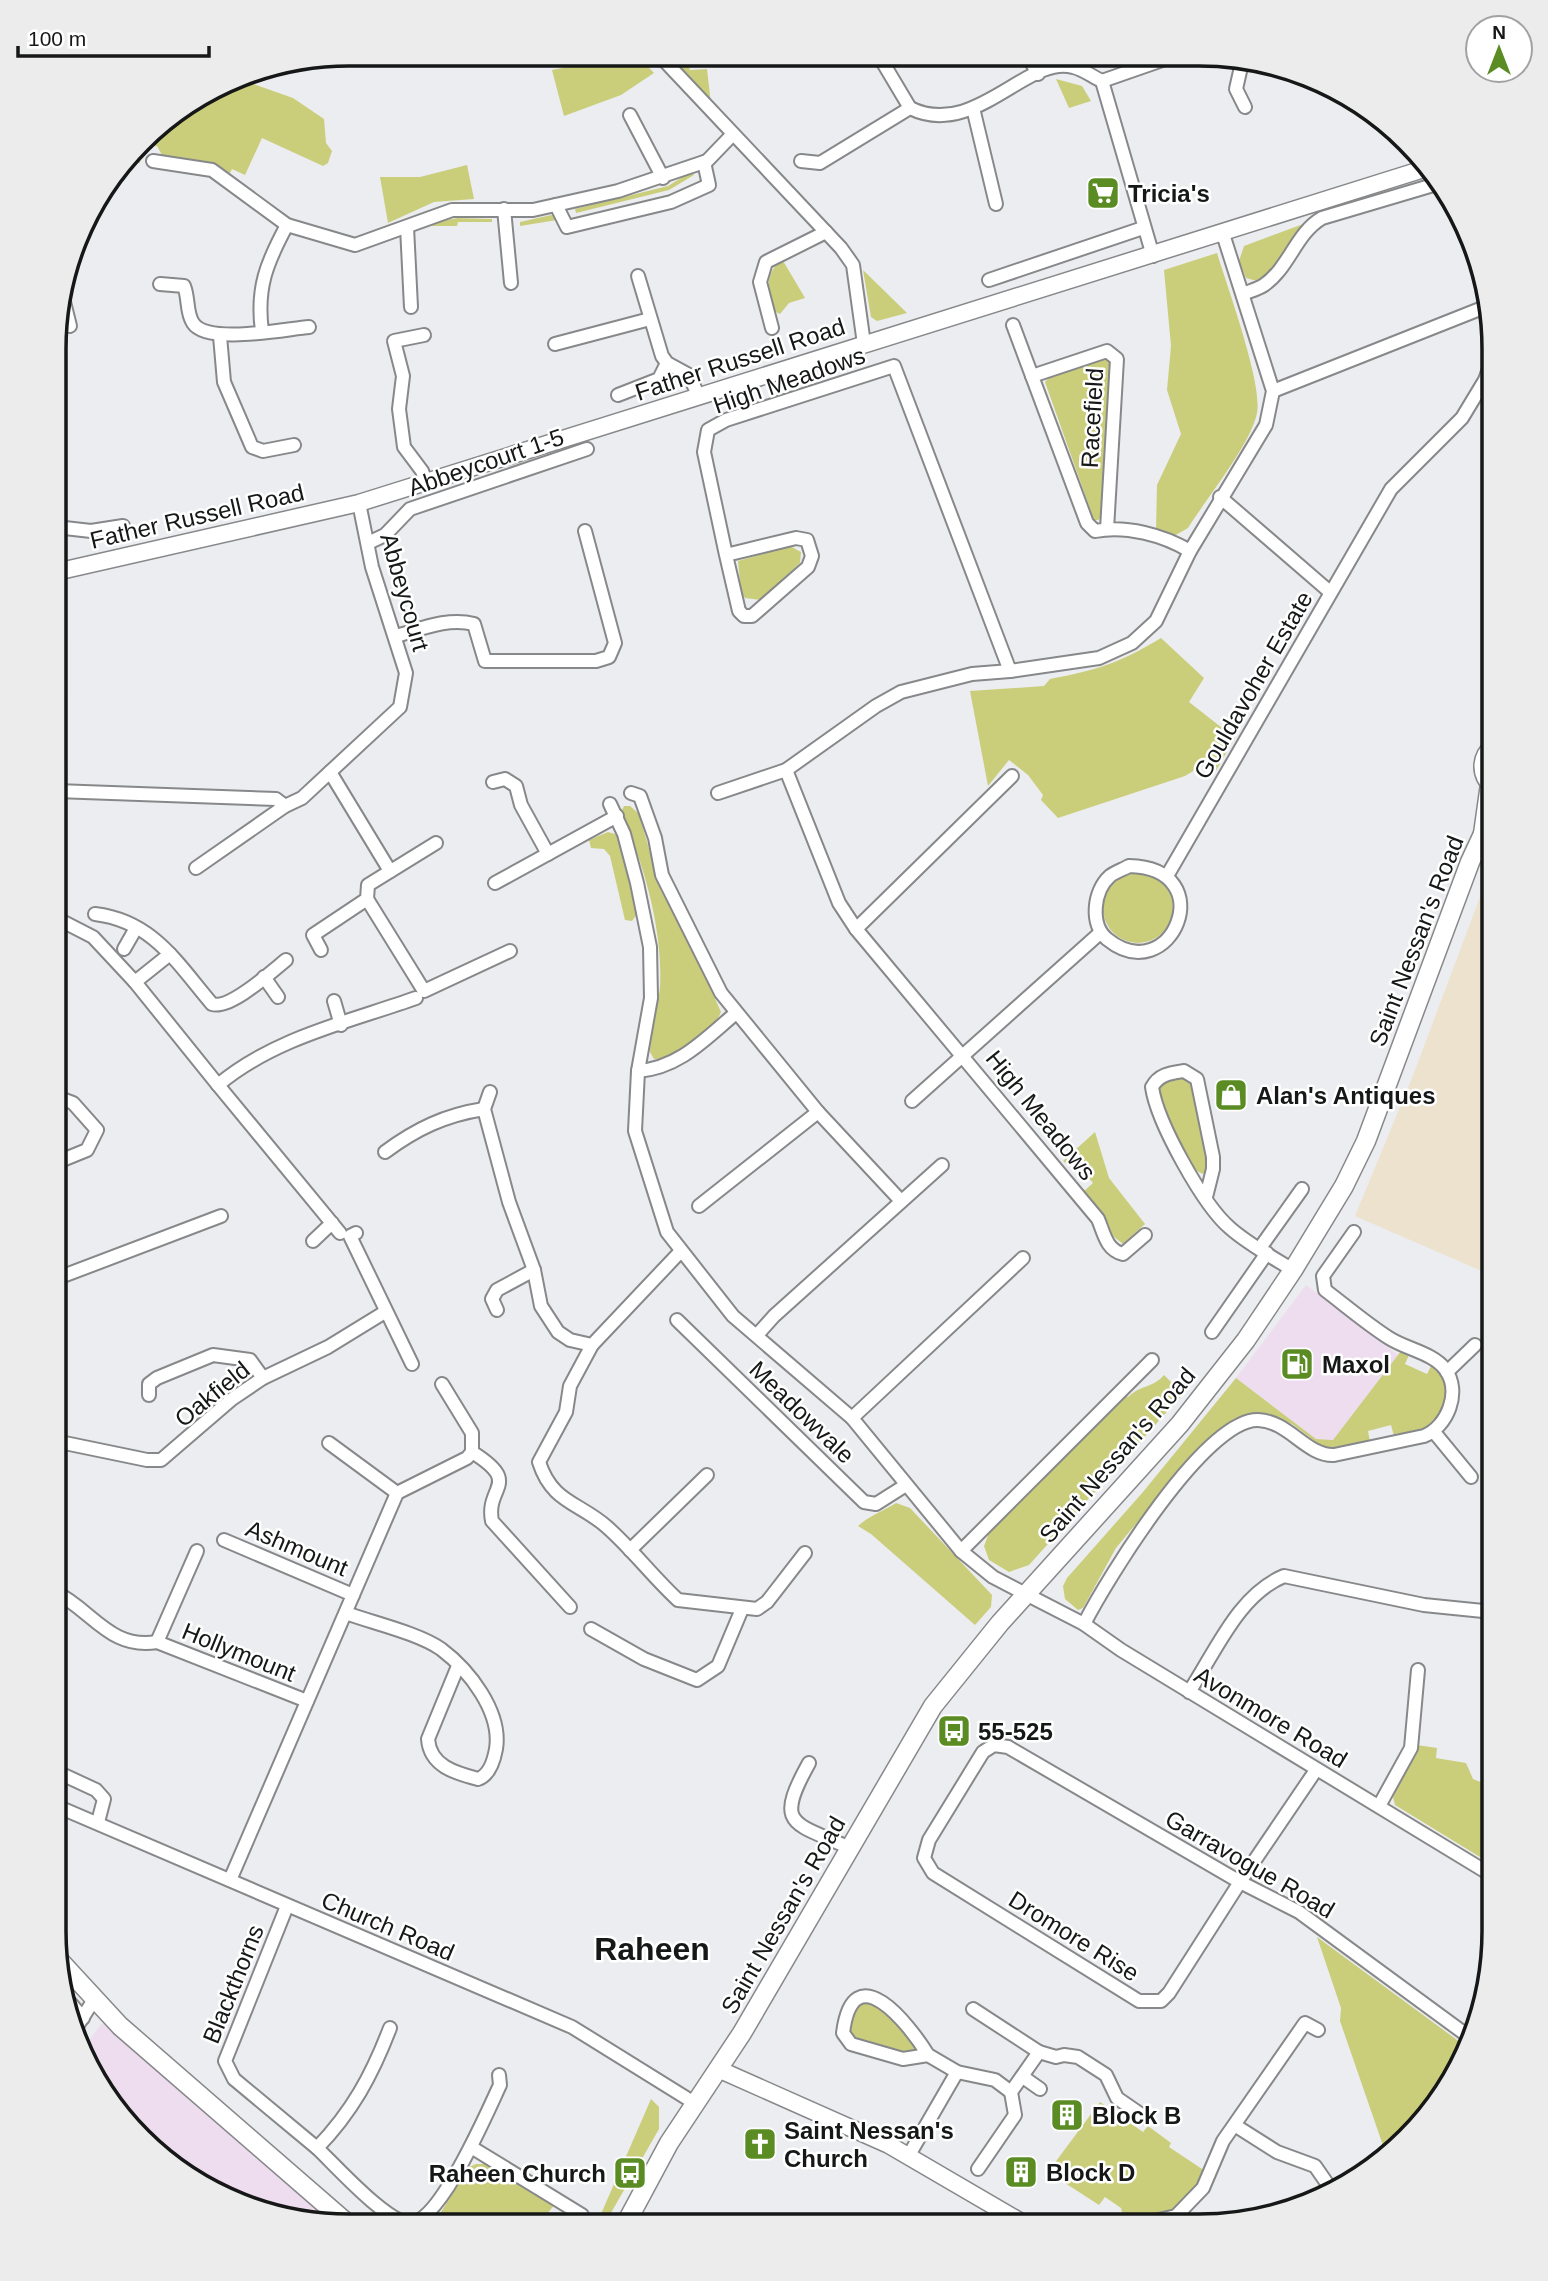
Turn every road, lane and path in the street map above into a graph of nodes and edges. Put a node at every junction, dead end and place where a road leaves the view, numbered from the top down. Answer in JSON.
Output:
{"nodes":[{"id":1,"x":669,"y":66,"type":"edge"},
{"id":2,"x":885,"y":66,"type":"edge"},
{"id":3,"x":1034,"y":66,"type":"edge"},
{"id":4,"x":1145,"y":66,"type":"edge"},
{"id":5,"x":1240,"y":70,"type":"edge"},
{"id":6,"x":1038,"y":74,"type":"junction"},
{"id":7,"x":1102,"y":81,"type":"junction"},
{"id":8,"x":1245,"y":107,"type":"dead end"},
{"id":9,"x":910,"y":108,"type":"junction"},
{"id":10,"x":973,"y":108,"type":"junction"},
{"id":11,"x":630,"y":115,"type":"dead end"},
{"id":12,"x":733,"y":134,"type":"junction"},
{"id":13,"x":153,"y":161,"type":"dead end"},
{"id":14,"x":801,"y":161,"type":"dead end"},
{"id":15,"x":704,"y":162,"type":"junction"},
{"id":16,"x":1418,"y":171,"type":"edge"},
{"id":17,"x":663,"y":178,"type":"junction"},
{"id":18,"x":1430,"y":186,"type":"edge"},
{"id":19,"x":996,"y":204,"type":"dead end"},
{"id":20,"x":556,"y":205,"type":"junction"},
{"id":21,"x":503,"y":209,"type":"junction"},
{"id":22,"x":287,"y":225,"type":"junction"},
{"id":23,"x":408,"y":227,"type":"junction"},
{"id":24,"x":1143,"y":228,"type":"junction"},
{"id":25,"x":826,"y":232,"type":"junction"},
{"id":26,"x":1223,"y":234,"type":"junction"},
{"id":27,"x":1153,"y":256,"type":"junction"},
{"id":28,"x":638,"y":275,"type":"dead end"},
{"id":29,"x":989,"y":280,"type":"dead end"},
{"id":30,"x":511,"y":283,"type":"dead end"},
{"id":31,"x":160,"y":284,"type":"dead end"},
{"id":32,"x":1243,"y":294,"type":"junction"},
{"id":33,"x":411,"y":307,"type":"dead end"},
{"id":34,"x":1478,"y":310,"type":"edge"},
{"id":35,"x":650,"y":319,"type":"junction"},
{"id":36,"x":68,"y":320,"type":"edge"},
{"id":37,"x":1013,"y":325,"type":"dead end"},
{"id":38,"x":70,"y":326,"type":"dead end"},
{"id":39,"x":310,"y":327,"type":"dead end"},
{"id":40,"x":772,"y":328,"type":"dead end"},
{"id":41,"x":262,"y":331,"type":"junction"},
{"id":42,"x":424,"y":335,"type":"dead end"},
{"id":43,"x":220,"y":336,"type":"junction"},
{"id":44,"x":555,"y":344,"type":"dead end"},
{"id":45,"x":864,"y":344,"type":"junction"},
{"id":46,"x":667,"y":363,"type":"junction"},
{"id":47,"x":1032,"y":376,"type":"junction"},
{"id":48,"x":1482,"y":385,"type":"edge"},
{"id":49,"x":1273,"y":391,"type":"junction"},
{"id":50,"x":618,"y":395,"type":"dead end"},
{"id":51,"x":699,"y":397,"type":"junction"},
{"id":52,"x":294,"y":445,"type":"dead end"},
{"id":53,"x":587,"y":449,"type":"dead end"},
{"id":54,"x":426,"y":482,"type":"junction"},
{"id":55,"x":1220,"y":497,"type":"junction"},
{"id":56,"x":359,"y":503,"type":"junction"},
{"id":57,"x":123,"y":526,"type":"dead end"},
{"id":58,"x":66,"y":528,"type":"edge"},
{"id":59,"x":1107,"y":529,"type":"junction"},
{"id":60,"x":585,"y":531,"type":"dead end"},
{"id":61,"x":368,"y":544,"type":"junction"},
{"id":62,"x":1190,"y":551,"type":"junction"},
{"id":63,"x":726,"y":555,"type":"junction"},
{"id":64,"x":66,"y":567,"type":"edge"},
{"id":65,"x":1330,"y":592,"type":"junction"},
{"id":66,"x":396,"y":636,"type":"junction"},
{"id":67,"x":1010,"y":671,"type":"junction"},
{"id":68,"x":786,"y":770,"type":"junction"},
{"id":69,"x":330,"y":772,"type":"junction"},
{"id":70,"x":1012,"y":776,"type":"dead end"},
{"id":71,"x":493,"y":782,"type":"dead end"},
{"id":72,"x":66,"y":791,"type":"edge"},
{"id":73,"x":631,"y":793,"type":"dead end"},
{"id":74,"x":718,"y":793,"type":"dead end"},
{"id":75,"x":285,"y":806,"type":"junction"},
{"id":76,"x":436,"y":843,"type":"dead end"},
{"id":77,"x":1482,"y":843,"type":"edge"},
{"id":78,"x":548,"y":853,"type":"junction"},
{"id":79,"x":196,"y":867,"type":"dead end"},
{"id":80,"x":390,"y":871,"type":"junction"},
{"id":81,"x":1167,"y":876,"type":"junction"},
{"id":82,"x":495,"y":883,"type":"dead end"},
{"id":83,"x":367,"y":900,"type":"junction"},
{"id":84,"x":95,"y":914,"type":"dead end"},
{"id":85,"x":66,"y":923,"type":"edge"},
{"id":86,"x":136,"y":928,"type":"junction"},
{"id":87,"x":856,"y":929,"type":"junction"},
{"id":88,"x":1100,"y":933,"type":"junction"},
{"id":89,"x":124,"y":949,"type":"dead end"},
{"id":90,"x":321,"y":950,"type":"dead end"},
{"id":91,"x":510,"y":951,"type":"dead end"},
{"id":92,"x":170,"y":954,"type":"junction"},
{"id":93,"x":286,"y":960,"type":"dead end"},
{"id":94,"x":264,"y":977,"type":"junction"},
{"id":95,"x":135,"y":982,"type":"junction"},
{"id":96,"x":278,"y":997,"type":"dead end"},
{"id":97,"x":416,"y":998,"type":"dead end"},
{"id":98,"x":334,"y":1001,"type":"dead end"},
{"id":99,"x":736,"y":1013,"type":"junction"},
{"id":100,"x":341,"y":1025,"type":"junction"},
{"id":101,"x":962,"y":1053,"type":"junction"},
{"id":102,"x":638,"y":1071,"type":"junction"},
{"id":103,"x":218,"y":1085,"type":"junction"},
{"id":104,"x":490,"y":1092,"type":"dead end"},
{"id":105,"x":66,"y":1100,"type":"edge"},
{"id":106,"x":912,"y":1101,"type":"dead end"},
{"id":107,"x":484,"y":1109,"type":"junction"},
{"id":108,"x":818,"y":1112,"type":"junction"},
{"id":109,"x":385,"y":1152,"type":"dead end"},
{"id":110,"x":66,"y":1159,"type":"edge"},
{"id":111,"x":942,"y":1165,"type":"dead end"},
{"id":112,"x":1302,"y":1189,"type":"dead end"},
{"id":113,"x":1206,"y":1197,"type":"junction"},
{"id":114,"x":901,"y":1201,"type":"junction"},
{"id":115,"x":699,"y":1206,"type":"dead end"},
{"id":116,"x":221,"y":1216,"type":"dead end"},
{"id":117,"x":1354,"y":1232,"type":"dead end"},
{"id":118,"x":356,"y":1233,"type":"dead end"},
{"id":119,"x":1145,"y":1235,"type":"dead end"},
{"id":120,"x":313,"y":1241,"type":"dead end"},
{"id":121,"x":1264,"y":1251,"type":"junction"},
{"id":122,"x":680,"y":1252,"type":"junction"},
{"id":123,"x":1023,"y":1258,"type":"dead end"},
{"id":124,"x":534,"y":1270,"type":"junction"},
{"id":125,"x":1293,"y":1270,"type":"junction"},
{"id":126,"x":66,"y":1275,"type":"edge"},
{"id":127,"x":497,"y":1310,"type":"dead end"},
{"id":128,"x":385,"y":1312,"type":"junction"},
{"id":129,"x":677,"y":1320,"type":"dead end"},
{"id":130,"x":1212,"y":1332,"type":"dead end"},
{"id":131,"x":757,"y":1335,"type":"junction"},
{"id":132,"x":592,"y":1345,"type":"junction"},
{"id":133,"x":1475,"y":1345,"type":"dead end"},
{"id":134,"x":1152,"y":1360,"type":"dead end"},
{"id":135,"x":412,"y":1364,"type":"dead end"},
{"id":136,"x":1447,"y":1372,"type":"junction"},
{"id":137,"x":263,"y":1378,"type":"junction"},
{"id":138,"x":442,"y":1384,"type":"dead end"},
{"id":139,"x":149,"y":1395,"type":"dead end"},
{"id":140,"x":852,"y":1418,"type":"junction"},
{"id":141,"x":1434,"y":1432,"type":"junction"},
{"id":142,"x":66,"y":1443,"type":"edge"},
{"id":143,"x":329,"y":1443,"type":"dead end"},
{"id":144,"x":472,"y":1452,"type":"junction"},
{"id":145,"x":707,"y":1475,"type":"dead end"},
{"id":146,"x":1471,"y":1478,"type":"dead end"},
{"id":147,"x":905,"y":1485,"type":"junction"},
{"id":148,"x":397,"y":1493,"type":"junction"},
{"id":149,"x":224,"y":1540,"type":"dead end"},
{"id":150,"x":197,"y":1550,"type":"dead end"},
{"id":151,"x":630,"y":1550,"type":"junction"},
{"id":152,"x":961,"y":1551,"type":"junction"},
{"id":153,"x":805,"y":1553,"type":"dead end"},
{"id":154,"x":353,"y":1595,"type":"junction"},
{"id":155,"x":1026,"y":1596,"type":"junction"},
{"id":156,"x":66,"y":1598,"type":"edge"},
{"id":157,"x":570,"y":1607,"type":"dead end"},
{"id":158,"x":742,"y":1609,"type":"junction"},
{"id":159,"x":1482,"y":1611,"type":"edge"},
{"id":160,"x":346,"y":1613,"type":"junction"},
{"id":161,"x":1084,"y":1624,"type":"junction"},
{"id":162,"x":591,"y":1629,"type":"dead end"},
{"id":163,"x":157,"y":1642,"type":"junction"},
{"id":164,"x":458,"y":1666,"type":"junction"},
{"id":165,"x":1418,"y":1670,"type":"dead end"},
{"id":166,"x":1189,"y":1692,"type":"junction"},
{"id":167,"x":307,"y":1701,"type":"junction"},
{"id":168,"x":995,"y":1745,"type":"joint"},
{"id":169,"x":809,"y":1763,"type":"dead end"},
{"id":170,"x":1316,"y":1770,"type":"junction"},
{"id":171,"x":66,"y":1776,"type":"edge"},
{"id":172,"x":1379,"y":1806,"type":"junction"},
{"id":173,"x":66,"y":1810,"type":"edge"},
{"id":174,"x":98,"y":1822,"type":"junction"},
{"id":175,"x":850,"y":1848,"type":"junction"},
{"id":176,"x":1482,"y":1870,"type":"edge"},
{"id":177,"x":230,"y":1880,"type":"junction"},
{"id":178,"x":1240,"y":1882,"type":"junction"},
{"id":179,"x":287,"y":1906,"type":"junction"},
{"id":180,"x":69,"y":1971,"type":"edge"},
{"id":181,"x":95,"y":1998,"type":"junction"},
{"id":182,"x":973,"y":2009,"type":"dead end"},
{"id":183,"x":79,"y":2013,"type":"edge"},
{"id":184,"x":83,"y":2018,"type":"joint"},
{"id":185,"x":390,"y":2028,"type":"dead end"},
{"id":186,"x":1318,"y":2030,"type":"dead end"},
{"id":187,"x":1463,"y":2032,"type":"edge"},
{"id":188,"x":1039,"y":2052,"type":"junction"},
{"id":189,"x":928,"y":2056,"type":"junction"},
{"id":190,"x":718,"y":2070,"type":"junction"},
{"id":191,"x":957,"y":2072,"type":"junction"},
{"id":192,"x":499,"y":2075,"type":"dead end"},
{"id":193,"x":1023,"y":2077,"type":"junction"},
{"id":194,"x":1040,"y":2089,"type":"dead end"},
{"id":195,"x":1011,"y":2092,"type":"junction"},
{"id":196,"x":696,"y":2104,"type":"junction"},
{"id":197,"x":1146,"y":2118,"type":"dead end"},
{"id":198,"x":1236,"y":2126,"type":"junction"},
{"id":199,"x":471,"y":2147,"type":"junction"},
{"id":200,"x":317,"y":2148,"type":"junction"},
{"id":201,"x":909,"y":2155,"type":"junction"},
{"id":202,"x":978,"y":2169,"type":"dead end"},
{"id":203,"x":1328,"y":2183,"type":"edge"},
{"id":204,"x":336,"y":2214,"type":"edge"},
{"id":205,"x":389,"y":2214,"type":"edge"},
{"id":206,"x":423,"y":2214,"type":"edge"},
{"id":207,"x":580,"y":2214,"type":"edge"},
{"id":208,"x":631,"y":2214,"type":"edge"},
{"id":209,"x":1008,"y":2214,"type":"edge"},
{"id":210,"x":1178,"y":2214,"type":"edge"}],
"edges":[{"from":1,"to":12,"type":"street"},
{"from":2,"to":9,"type":"street"},
{"from":3,"to":6,"type":"street"},
{"from":4,"to":7,"type":"street"},
{"from":5,"to":8,"type":"street"},
{"from":6,"to":7,"type":"street"},
{"from":6,"to":10,"type":"street"},
{"from":7,"to":24,"type":"street"},
{"from":9,"to":10,"type":"street"},
{"from":9,"to":14,"type":"street"},
{"from":10,"to":19,"type":"street"},
{"from":11,"to":17,"type":"street"},
{"from":12,"to":15,"type":"street"},
{"from":12,"to":25,"type":"street"},
{"from":13,"to":22,"type":"street"},
{"from":15,"to":17,"type":"street"},
{"from":15,"to":20,"type":"street"},
{"from":16,"to":26,"type":"street","name":"Father Russell Road"},
{"from":17,"to":20,"type":"street"},
{"from":18,"to":32,"type":"street"},
{"from":20,"to":21,"type":"street"},
{"from":21,"to":23,"type":"street"},
{"from":21,"to":30,"type":"street"},
{"from":22,"to":23,"type":"street"},
{"from":22,"to":41,"type":"street"},
{"from":23,"to":33,"type":"street"},
{"from":24,"to":27,"type":"street"},
{"from":24,"to":29,"type":"street"},
{"from":25,"to":40,"type":"street"},
{"from":25,"to":45,"type":"street"},
{"from":26,"to":27,"type":"street","name":"Father Russell Road"},
{"from":26,"to":32,"type":"street"},
{"from":27,"to":45,"type":"street","name":"Father Russell Road"},
{"from":28,"to":35,"type":"street"},
{"from":31,"to":43,"type":"street"},
{"from":32,"to":49,"type":"street"},
{"from":34,"to":49,"type":"street"},
{"from":35,"to":44,"type":"street"},
{"from":35,"to":46,"type":"street"},
{"from":36,"to":38,"type":"street"},
{"from":37,"to":47,"type":"street","name":"Racefield"},
{"from":39,"to":41,"type":"street"},
{"from":41,"to":43,"type":"street"},
{"from":42,"to":54,"type":"street"},
{"from":43,"to":52,"type":"street"},
{"from":45,"to":51,"type":"street","name":"Father Russell Road"},
{"from":46,"to":50,"type":"street"},
{"from":46,"to":51,"type":"street"},
{"from":47,"to":59,"type":"street","name":"Racefield"},
{"from":47,"to":59,"type":"street","name":"Racefield"},
{"from":48,"to":65,"type":"street","name":"Gouldavoher Estate"},
{"from":49,"to":55,"type":"street"},
{"from":51,"to":54,"type":"street","name":"Father Russell Road"},
{"from":53,"to":61,"type":"street","name":"Abbeycourt 1-5"},
{"from":54,"to":56,"type":"street","name":"Father Russell Road"},
{"from":55,"to":62,"type":"street"},
{"from":55,"to":65,"type":"street","name":"Gouldavoher Estate"},
{"from":56,"to":61,"type":"street","name":"Abbeycourt"},
{"from":56,"to":64,"type":"street","name":"Father Russell Road"},
{"from":57,"to":58,"type":"street"},
{"from":59,"to":62,"type":"street","name":"Racefield"},
{"from":60,"to":66,"type":"street"},
{"from":61,"to":66,"type":"street","name":"Abbeycourt"},
{"from":62,"to":67,"type":"street"},
{"from":63,"to":63,"type":"street","name":"High Meadows"},
{"from":63,"to":67,"type":"street","name":"High Meadows"},
{"from":65,"to":81,"type":"street","name":"Gouldavoher Estate"},
{"from":66,"to":69,"type":"street","name":"Abbeycourt"},
{"from":67,"to":68,"type":"street"},
{"from":68,"to":74,"type":"street"},
{"from":68,"to":87,"type":"street","name":"High Meadows"},
{"from":69,"to":75,"type":"street","name":"Abbeycourt"},
{"from":69,"to":80,"type":"street"},
{"from":70,"to":87,"type":"street"},
{"from":71,"to":78,"type":"street"},
{"from":72,"to":75,"type":"street"},
{"from":73,"to":99,"type":"street"},
{"from":75,"to":79,"type":"street","name":"Abbeycourt"},
{"from":76,"to":80,"type":"street"},
{"from":77,"to":125,"type":"main road","name":"Saint Nessan's Road"},
{"from":78,"to":82,"type":"street","name":"Meadowvale"},
{"from":78,"to":102,"type":"street","name":"Meadowvale"},
{"from":80,"to":83,"type":"street"},
{"from":81,"to":88,"type":"street"},
{"from":81,"to":88,"type":"street"},
{"from":83,"to":90,"type":"street"},
{"from":83,"to":91,"type":"street"},
{"from":84,"to":86,"type":"street"},
{"from":85,"to":95,"type":"street"},
{"from":86,"to":89,"type":"street"},
{"from":86,"to":92,"type":"street"},
{"from":87,"to":101,"type":"street","name":"High Meadows"},
{"from":88,"to":101,"type":"street","name":"High Meadows"},
{"from":92,"to":94,"type":"street"},
{"from":92,"to":95,"type":"street"},
{"from":93,"to":94,"type":"street"},
{"from":94,"to":96,"type":"street"},
{"from":95,"to":103,"type":"street"},
{"from":97,"to":100,"type":"street"},
{"from":98,"to":100,"type":"street"},
{"from":99,"to":102,"type":"street"},
{"from":99,"to":108,"type":"street"},
{"from":100,"to":103,"type":"street"},
{"from":101,"to":106,"type":"street","name":"High Meadows"},
{"from":101,"to":119,"type":"street","name":"High Meadows"},
{"from":102,"to":122,"type":"street","name":"Meadowvale"},
{"from":103,"to":120,"type":"street"},
{"from":104,"to":107,"type":"street"},
{"from":105,"to":110,"type":"street"},
{"from":107,"to":109,"type":"street"},
{"from":107,"to":124,"type":"street"},
{"from":108,"to":114,"type":"street"},
{"from":108,"to":115,"type":"street"},
{"from":111,"to":114,"type":"street","name":"Meadowvale"},
{"from":112,"to":121,"type":"street"},
{"from":113,"to":113,"type":"street"},
{"from":113,"to":121,"type":"street"},
{"from":114,"to":131,"type":"street","name":"Meadowvale"},
{"from":116,"to":126,"type":"street"},
{"from":117,"to":136,"type":"street"},
{"from":118,"to":128,"type":"street"},
{"from":121,"to":125,"type":"street"},
{"from":121,"to":130,"type":"street"},
{"from":122,"to":131,"type":"street","name":"Meadowvale"},
{"from":122,"to":132,"type":"street"},
{"from":123,"to":140,"type":"street","name":"Meadowvale"},
{"from":124,"to":127,"type":"street"},
{"from":124,"to":132,"type":"street"},
{"from":125,"to":155,"type":"main road","name":"Saint Nessan's Road"},
{"from":128,"to":135,"type":"street"},
{"from":128,"to":137,"type":"street","name":"Oakfield"},
{"from":129,"to":147,"type":"street","name":"Meadowvale"},
{"from":131,"to":140,"type":"street","name":"Meadowvale"},
{"from":132,"to":151,"type":"street"},
{"from":133,"to":136,"type":"street"},
{"from":134,"to":152,"type":"street"},
{"from":136,"to":141,"type":"street"},
{"from":137,"to":139,"type":"street"},
{"from":137,"to":142,"type":"street","name":"Oakfield"},
{"from":138,"to":144,"type":"street"},
{"from":140,"to":147,"type":"street","name":"Meadowvale"},
{"from":141,"to":146,"type":"street"},
{"from":141,"to":161,"type":"street"},
{"from":143,"to":148,"type":"street"},
{"from":144,"to":148,"type":"street"},
{"from":144,"to":157,"type":"street"},
{"from":145,"to":151,"type":"street"},
{"from":147,"to":152,"type":"street","name":"Meadowvale"},
{"from":148,"to":154,"type":"street","name":"Ashmount"},
{"from":149,"to":154,"type":"street","name":"Ashmount"},
{"from":150,"to":163,"type":"street","name":"Hollymount"},
{"from":151,"to":158,"type":"street"},
{"from":152,"to":155,"type":"street","name":"Meadowvale"},
{"from":153,"to":158,"type":"street"},
{"from":154,"to":160,"type":"street","name":"Ashmount"},
{"from":155,"to":161,"type":"street","name":"Avonmore Road"},
{"from":155,"to":175,"type":"main road","name":"Saint Nessan's Road"},
{"from":156,"to":163,"type":"street","name":"Hollymount"},
{"from":158,"to":162,"type":"street"},
{"from":159,"to":166,"type":"street"},
{"from":160,"to":164,"type":"street","name":"Ashmount"},
{"from":160,"to":167,"type":"street","name":"Ashmount"},
{"from":161,"to":166,"type":"street","name":"Avonmore Road"},
{"from":163,"to":167,"type":"street","name":"Hollymount"},
{"from":164,"to":164,"type":"street","name":"Ashmount"},
{"from":165,"to":172,"type":"street"},
{"from":166,"to":170,"type":"street","name":"Avonmore Road"},
{"from":167,"to":177,"type":"street","name":"Ashmount"},
{"from":168,"to":178,"type":"street","name":"Garravogue Road"},
{"from":168,"to":178,"type":"street","name":"Dromore Rise"},
{"from":169,"to":175,"type":"street"},
{"from":170,"to":172,"type":"street","name":"Avonmore Road"},
{"from":170,"to":178,"type":"street","name":"Dromore Rise"},
{"from":171,"to":174,"type":"street"},
{"from":172,"to":176,"type":"street","name":"Avonmore Road"},
{"from":173,"to":174,"type":"street","name":"Church Road"},
{"from":174,"to":177,"type":"street","name":"Church Road"},
{"from":175,"to":190,"type":"main road","name":"Saint Nessan's Road"},
{"from":177,"to":179,"type":"street","name":"Church Road"},
{"from":178,"to":187,"type":"street","name":"Garravogue Road"},
{"from":179,"to":196,"type":"street","name":"Church Road"},
{"from":179,"to":200,"type":"street","name":"Blackthorns"},
{"from":180,"to":181,"type":"main road"},
{"from":181,"to":184,"type":"street"},
{"from":181,"to":204,"type":"main road"},
{"from":182,"to":188,"type":"street"},
{"from":183,"to":184,"type":"street"},
{"from":185,"to":200,"type":"street"},
{"from":186,"to":198,"type":"street"},
{"from":188,"to":193,"type":"street"},
{"from":188,"to":197,"type":"street"},
{"from":189,"to":189,"type":"street"},
{"from":189,"to":191,"type":"street"},
{"from":190,"to":196,"type":"main road","name":"Saint Nessan's Road"},
{"from":190,"to":201,"type":"street"},
{"from":191,"to":195,"type":"street"},
{"from":191,"to":201,"type":"street"},
{"from":192,"to":199,"type":"street"},
{"from":193,"to":194,"type":"street"},
{"from":193,"to":195,"type":"street"},
{"from":195,"to":202,"type":"street"},
{"from":196,"to":208,"type":"main road","name":"Saint Nessan's Road"},
{"from":198,"to":203,"type":"street"},
{"from":198,"to":210,"type":"street"},
{"from":199,"to":206,"type":"street","name":"Blackthorns"},
{"from":199,"to":207,"type":"street"},
{"from":200,"to":205,"type":"street","name":"Blackthorns"},
{"from":201,"to":209,"type":"street"}]}
